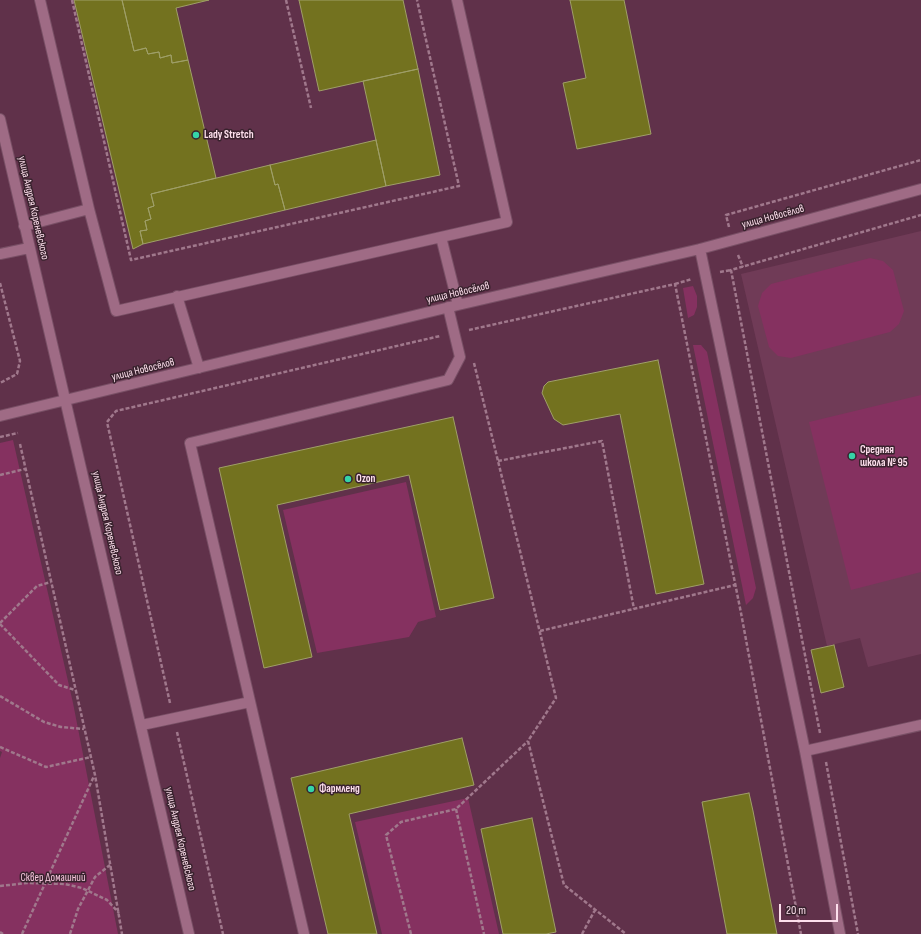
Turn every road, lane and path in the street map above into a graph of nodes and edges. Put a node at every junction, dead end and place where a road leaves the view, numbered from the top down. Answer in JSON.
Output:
{"nodes":[{"id":1,"x":40,"y":0,"type":"edge"},
{"id":2,"x":72,"y":0,"type":"edge"},
{"id":3,"x":286,"y":0,"type":"edge"},
{"id":4,"x":417,"y":0,"type":"edge"},
{"id":5,"x":457,"y":0,"type":"edge"},
{"id":6,"x":311,"y":108,"type":"dead end"},
{"id":7,"x":0,"y":119,"type":"edge"},
{"id":8,"x":921,"y":160,"type":"edge"},
{"id":9,"x":921,"y":189,"type":"edge"},
{"id":10,"x":89,"y":209,"type":"junction"},
{"id":11,"x":921,"y":216,"type":"edge"},
{"id":12,"x":24,"y":226,"type":"junction"},
{"id":13,"x":441,"y":237,"type":"junction"},
{"id":14,"x":733,"y":240,"type":"junction"},
{"id":15,"x":30,"y":248,"type":"junction"},
{"id":16,"x":700,"y":249,"type":"junction"},
{"id":17,"x":0,"y":254,"type":"edge"},
{"id":18,"x":743,"y":267,"type":"junction"},
{"id":19,"x":0,"y":283,"type":"edge"},
{"id":20,"x":177,"y":296,"type":"junction"},
{"id":21,"x":458,"y":305,"type":"junction"},
{"id":22,"x":448,"y":307,"type":"junction"},
{"id":23,"x":454,"y":333,"type":"junction"},
{"id":24,"x":467,"y":334,"type":"dead end"},
{"id":25,"x":474,"y":361,"type":"dead end"},
{"id":26,"x":199,"y":368,"type":"junction"},
{"id":27,"x":0,"y":384,"type":"edge"},
{"id":28,"x":66,"y":401,"type":"junction"},
{"id":29,"x":0,"y":416,"type":"edge"},
{"id":30,"x":18,"y":433,"type":"dead end"},
{"id":31,"x":0,"y":437,"type":"edge"},
{"id":32,"x":20,"y":444,"type":"dead end"},
{"id":33,"x":498,"y":461,"type":"junction"},
{"id":34,"x":25,"y":469,"type":"junction"},
{"id":35,"x":0,"y":475,"type":"edge"},
{"id":36,"x":51,"y":582,"type":"junction"},
{"id":37,"x":735,"y":585,"type":"junction"},
{"id":38,"x":634,"y":609,"type":"junction"},
{"id":39,"x":0,"y":623,"type":"edge"},
{"id":40,"x":540,"y":631,"type":"junction"},
{"id":41,"x":75,"y":690,"type":"junction"},
{"id":42,"x":0,"y":696,"type":"edge"},
{"id":43,"x":250,"y":702,"type":"junction"},
{"id":44,"x":174,"y":718,"type":"junction"},
{"id":45,"x":142,"y":725,"type":"junction"},
{"id":46,"x":921,"y":725,"type":"edge"},
{"id":47,"x":84,"y":729,"type":"junction"},
{"id":48,"x":528,"y":741,"type":"junction"},
{"id":49,"x":0,"y":747,"type":"edge"},
{"id":50,"x":823,"y":747,"type":"junction"},
{"id":51,"x":805,"y":751,"type":"junction"},
{"id":52,"x":90,"y":757,"type":"junction"},
{"id":53,"x":95,"y":775,"type":"junction"},
{"id":54,"x":456,"y":809,"type":"junction"},
{"id":55,"x":110,"y":865,"type":"junction"},
{"id":56,"x":45,"y":883,"type":"junction"},
{"id":57,"x":0,"y":886,"type":"edge"},
{"id":58,"x":88,"y":891,"type":"junction"},
{"id":59,"x":595,"y":910,"type":"junction"},
{"id":60,"x":119,"y":914,"type":"junction"},
{"id":61,"x":0,"y":932,"type":"edge"},
{"id":62,"x":3,"y":934,"type":"edge"},
{"id":63,"x":22,"y":934,"type":"edge"},
{"id":64,"x":70,"y":934,"type":"edge"},
{"id":65,"x":122,"y":934,"type":"edge"},
{"id":66,"x":189,"y":934,"type":"edge"},
{"id":67,"x":223,"y":934,"type":"edge"},
{"id":68,"x":304,"y":934,"type":"edge"},
{"id":69,"x":411,"y":934,"type":"edge"},
{"id":70,"x":484,"y":934,"type":"edge"},
{"id":71,"x":582,"y":934,"type":"edge"},
{"id":72,"x":626,"y":934,"type":"edge"},
{"id":73,"x":801,"y":934,"type":"edge"},
{"id":74,"x":840,"y":934,"type":"edge"},
{"id":75,"x":858,"y":934,"type":"edge"}],
"edges":[{"from":1,"to":10,"type":"street"},
{"from":2,"to":4,"type":"path"},
{"from":3,"to":6,"type":"path"},
{"from":5,"to":13,"type":"street"},
{"from":7,"to":12,"type":"street","name":"улица Андрея Кореневского"},
{"from":8,"to":14,"type":"path"},
{"from":9,"to":14,"type":"street","name":"улица Новосёлов"},
{"from":10,"to":12,"type":"street"},
{"from":10,"to":20,"type":"street"},
{"from":11,"to":18,"type":"path"},
{"from":12,"to":15,"type":"street","name":"улица Андрея Кореневского"},
{"from":13,"to":20,"type":"street"},
{"from":13,"to":21,"type":"street"},
{"from":14,"to":16,"type":"street","name":"улица Новосёлов"},
{"from":14,"to":18,"type":"path"},
{"from":15,"to":17,"type":"street"},
{"from":15,"to":28,"type":"street","name":"улица Андрея Кореневского"},
{"from":16,"to":21,"type":"street","name":"улица Новосёлов"},
{"from":16,"to":51,"type":"street"},
{"from":18,"to":50,"type":"path"},
{"from":19,"to":27,"type":"path"},
{"from":20,"to":26,"type":"street"},
{"from":21,"to":22,"type":"street","name":"улица Новосёлов"},
{"from":22,"to":23,"type":"street"},
{"from":22,"to":26,"type":"street","name":"улица Новосёлов"},
{"from":23,"to":43,"type":"street"},
{"from":23,"to":44,"type":"path"},
{"from":24,"to":37,"type":"path"},
{"from":25,"to":33,"type":"path"},
{"from":26,"to":28,"type":"street","name":"улица Новосёлов"},
{"from":28,"to":29,"type":"street","name":"улица Новосёлов"},
{"from":28,"to":45,"type":"street","name":"улица Андрея Кореневского"},
{"from":30,"to":31,"type":"path"},
{"from":32,"to":34,"type":"path"},
{"from":33,"to":38,"type":"path"},
{"from":33,"to":40,"type":"path"},
{"from":34,"to":35,"type":"path"},
{"from":34,"to":36,"type":"path"},
{"from":36,"to":39,"type":"path"},
{"from":36,"to":41,"type":"path"},
{"from":37,"to":38,"type":"path"},
{"from":37,"to":73,"type":"path"},
{"from":38,"to":40,"type":"path"},
{"from":39,"to":41,"type":"path"},
{"from":40,"to":48,"type":"path"},
{"from":41,"to":47,"type":"path"},
{"from":42,"to":47,"type":"path"},
{"from":43,"to":44,"type":"street"},
{"from":43,"to":68,"type":"street"},
{"from":44,"to":45,"type":"street"},
{"from":44,"to":67,"type":"path"},
{"from":45,"to":66,"type":"street","name":"улица Андрея Кореневского"},
{"from":46,"to":50,"type":"street"},
{"from":47,"to":52,"type":"path"},
{"from":48,"to":54,"type":"path"},
{"from":48,"to":59,"type":"path"},
{"from":49,"to":52,"type":"path"},
{"from":50,"to":51,"type":"street"},
{"from":50,"to":75,"type":"path"},
{"from":51,"to":74,"type":"street"},
{"from":52,"to":53,"type":"path"},
{"from":53,"to":55,"type":"path"},
{"from":53,"to":56,"type":"path"},
{"from":54,"to":69,"type":"path"},
{"from":54,"to":70,"type":"path"},
{"from":55,"to":58,"type":"path"},
{"from":55,"to":60,"type":"path"},
{"from":56,"to":57,"type":"path"},
{"from":56,"to":58,"type":"path"},
{"from":56,"to":63,"type":"path"},
{"from":58,"to":60,"type":"path"},
{"from":58,"to":64,"type":"path"},
{"from":59,"to":71,"type":"path"},
{"from":59,"to":72,"type":"path"},
{"from":60,"to":65,"type":"path"},
{"from":61,"to":62,"type":"path"}]}
